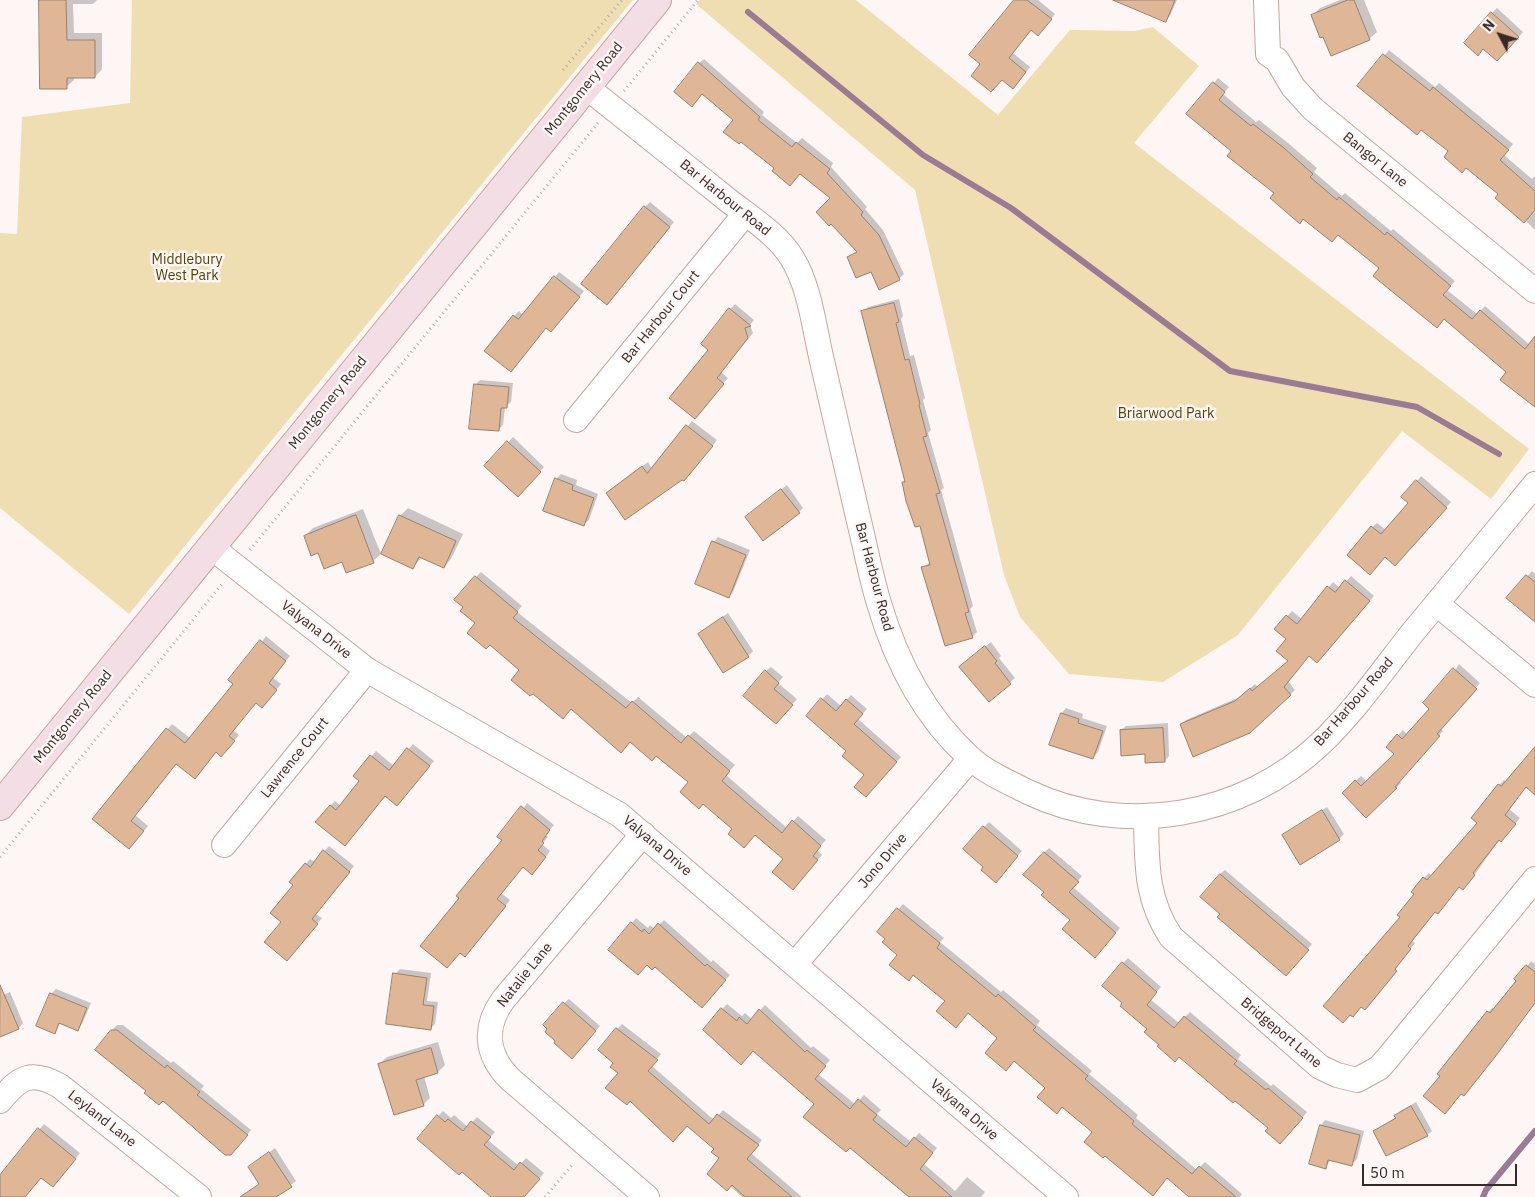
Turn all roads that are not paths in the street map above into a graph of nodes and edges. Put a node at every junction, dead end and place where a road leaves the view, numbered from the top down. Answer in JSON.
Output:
{"nodes":[{"id":1,"x":657,"y":0,"type":"edge"},
{"id":2,"x":1266,"y":0,"type":"edge"},
{"id":3,"x":586,"y":87,"type":"junction"},
{"id":4,"x":745,"y":214,"type":"junction"},
{"id":5,"x":1535,"y":290,"type":"edge"},
{"id":6,"x":576,"y":420,"type":"dead end"},
{"id":7,"x":1535,"y":484,"type":"edge"},
{"id":8,"x":211,"y":546,"type":"junction"},
{"id":9,"x":1437,"y":604,"type":"junction"},
{"id":10,"x":367,"y":670,"type":"junction"},
{"id":11,"x":1535,"y":685,"type":"edge"},
{"id":12,"x":970,"y":759,"type":"junction"},
{"id":13,"x":0,"y":806,"type":"edge"},
{"id":14,"x":1146,"y":818,"type":"junction"},
{"id":15,"x":643,"y":834,"type":"junction"},
{"id":16,"x":224,"y":845,"type":"dead end"},
{"id":17,"x":1535,"y":879,"type":"edge"},
{"id":18,"x":795,"y":964,"type":"junction"},
{"id":19,"x":0,"y":1101,"type":"edge"},
{"id":20,"x":1051,"y":1192,"type":"edge"},
{"id":21,"x":199,"y":1197,"type":"edge"},
{"id":22,"x":647,"y":1197,"type":"edge"}],
"edges":[{"from":1,"to":3,"type":"street","name":"Montgomery Road"},
{"from":2,"to":5,"type":"street","name":"Bangor Lane"},
{"from":3,"to":4,"type":"street","name":"Bar Harbour Road"},
{"from":3,"to":8,"type":"street","name":"Montgomery Road"},
{"from":4,"to":6,"type":"street","name":"Bar Harbour Court"},
{"from":4,"to":12,"type":"street","name":"Bar Harbour Road"},
{"from":7,"to":9,"type":"street","name":"Bar Harbour Road"},
{"from":8,"to":10,"type":"street","name":"Valyana Drive"},
{"from":8,"to":13,"type":"street","name":"Montgomery Road"},
{"from":9,"to":11,"type":"street"},
{"from":9,"to":14,"type":"street","name":"Bar Harbour Road"},
{"from":10,"to":15,"type":"street","name":"Valyana Drive"},
{"from":10,"to":16,"type":"street","name":"Lawrence Court"},
{"from":12,"to":14,"type":"street","name":"Bar Harbour Road"},
{"from":12,"to":18,"type":"street","name":"Jono Drive"},
{"from":14,"to":17,"type":"street","name":"Bridgeport Lane"},
{"from":15,"to":18,"type":"street","name":"Valyana Drive"},
{"from":15,"to":22,"type":"street","name":"Natalie Lane"},
{"from":18,"to":20,"type":"street","name":"Valyana Drive"},
{"from":19,"to":21,"type":"street","name":"Leyland Lane"}]}
